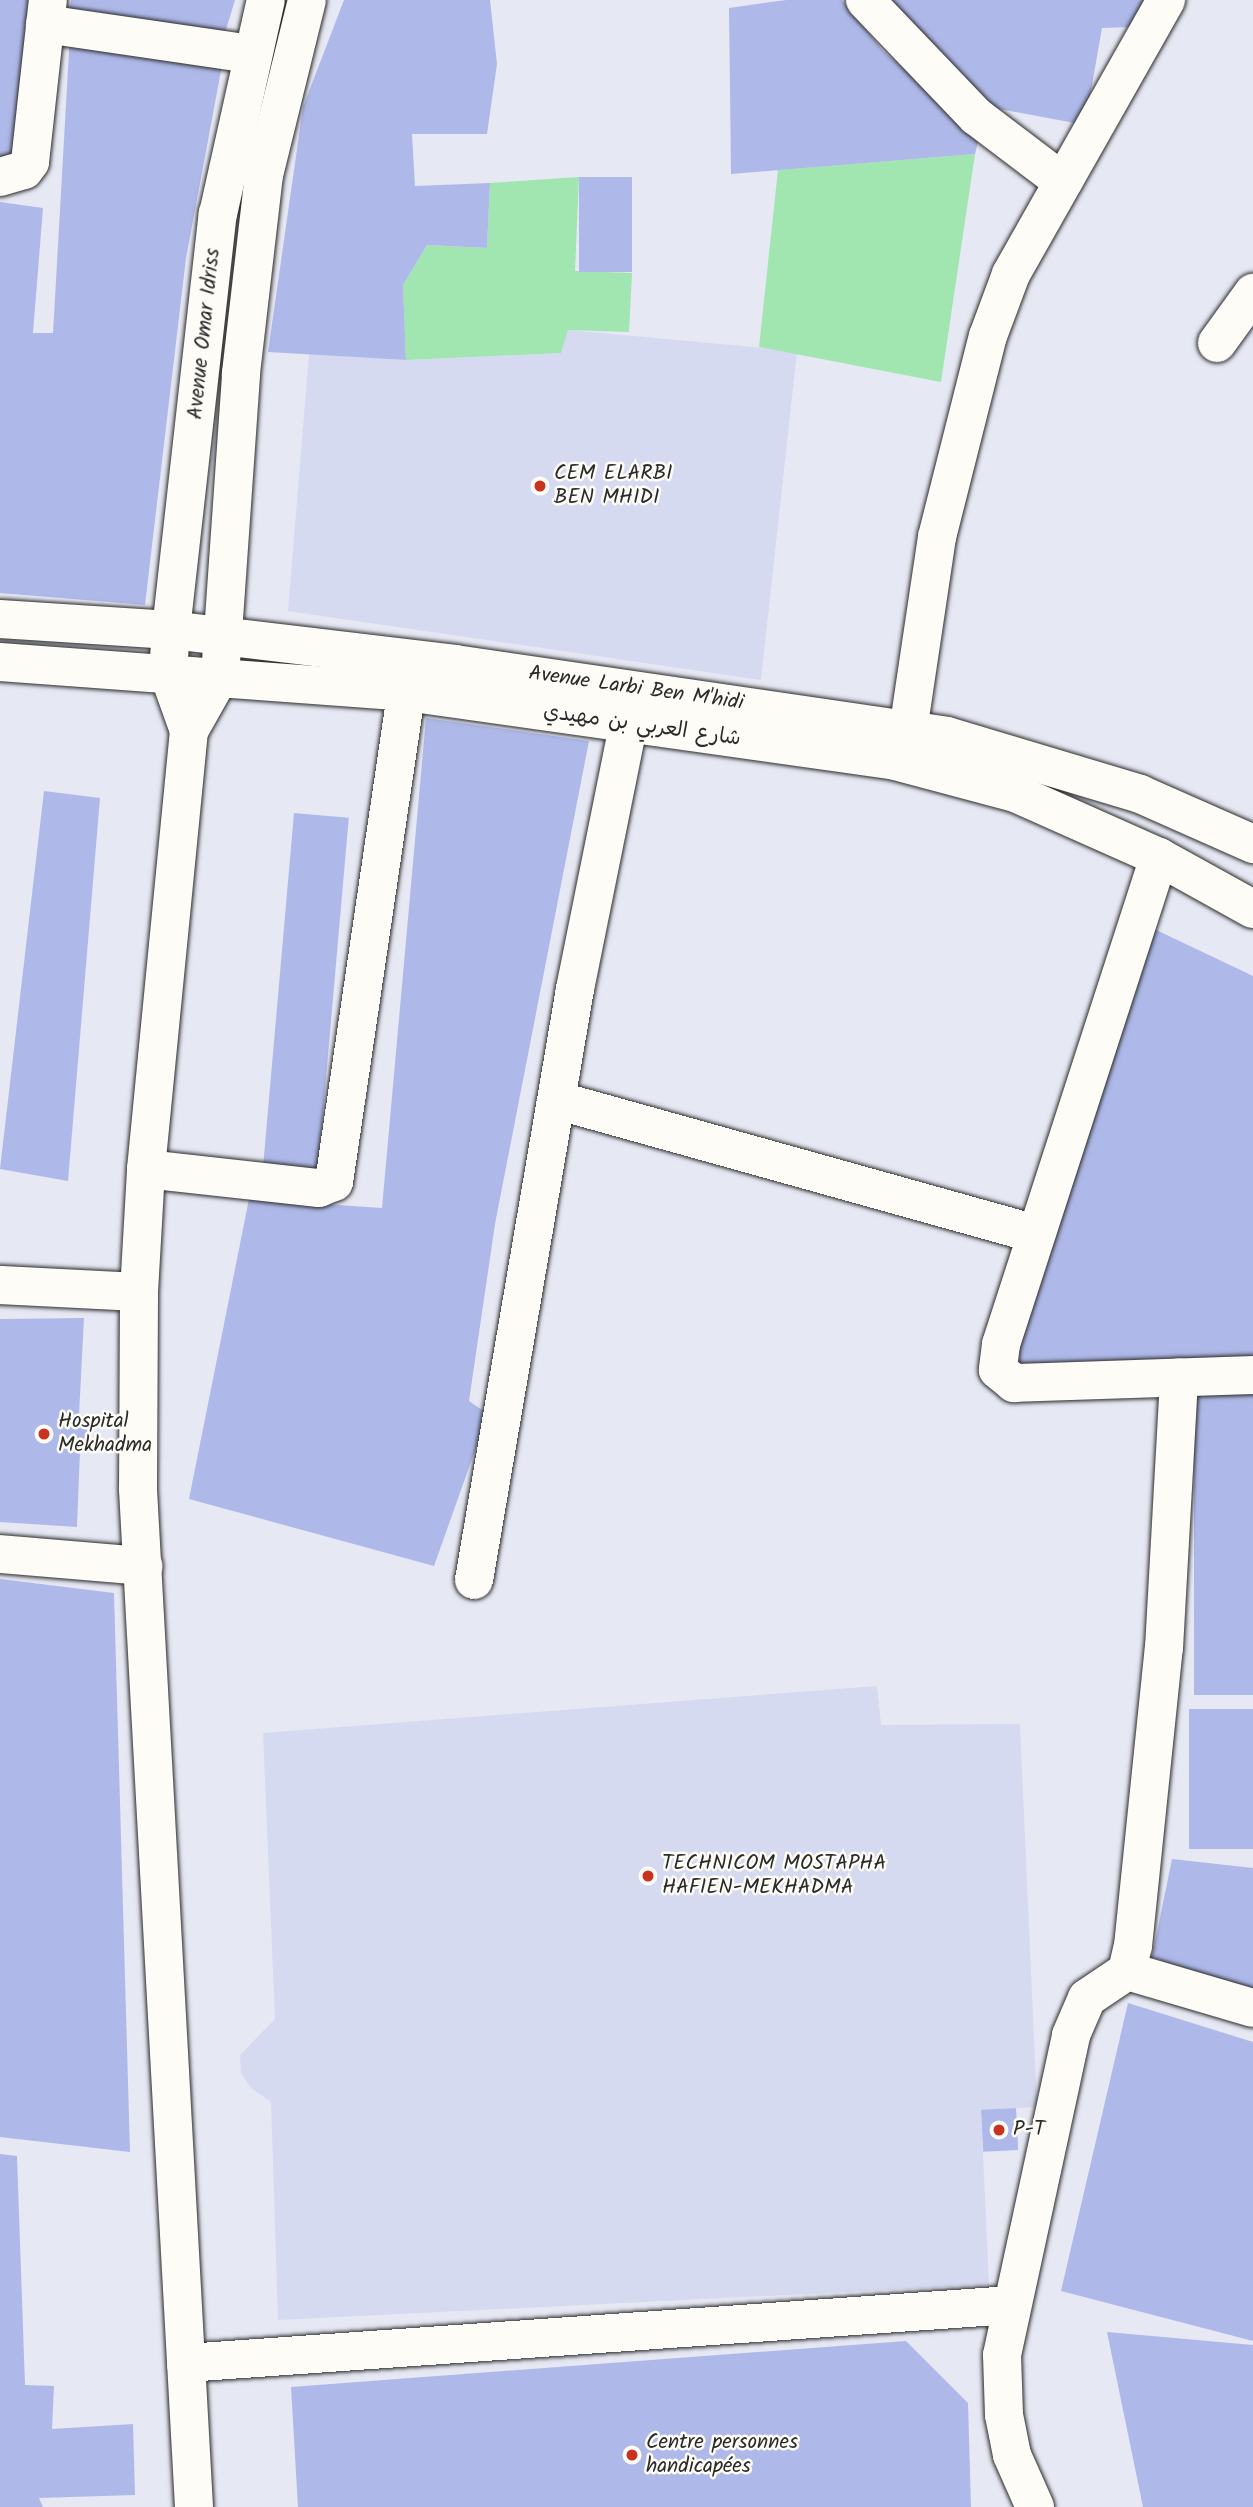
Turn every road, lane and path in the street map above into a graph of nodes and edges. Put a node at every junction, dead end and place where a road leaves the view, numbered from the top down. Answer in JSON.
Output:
{"nodes":[{"id":1,"x":266,"y":0,"type":"edge"},
{"id":2,"x":307,"y":0,"type":"edge"},
{"id":3,"x":865,"y":0,"type":"edge"},
{"id":4,"x":1166,"y":0,"type":"edge"},
{"id":5,"x":46,"y":12,"type":"edge"},
{"id":6,"x":250,"y":54,"type":"junction"},
{"id":7,"x":0,"y":177,"type":"edge"},
{"id":8,"x":1063,"y":183,"type":"junction"},
{"id":9,"x":1253,"y":293,"type":"edge"},
{"id":10,"x":1217,"y":343,"type":"dead end"},
{"id":11,"x":0,"y":618,"type":"edge"},
{"id":12,"x":171,"y":630,"type":"junction"},
{"id":13,"x":224,"y":638,"type":"junction"},
{"id":14,"x":0,"y":662,"type":"edge"},
{"id":15,"x":168,"y":672,"type":"junction"},
{"id":16,"x":220,"y":676,"type":"junction"},
{"id":17,"x":405,"y":692,"type":"junction"},
{"id":18,"x":628,"y":727,"type":"junction"},
{"id":19,"x":189,"y":731,"type":"junction"},
{"id":20,"x":908,"y":732,"type":"junction"},
{"id":21,"x":1253,"y":844,"type":"edge"},
{"id":22,"x":1159,"y":857,"type":"junction"},
{"id":23,"x":1253,"y":909,"type":"edge"},
{"id":24,"x":556,"y":1100,"type":"junction"},
{"id":25,"x":146,"y":1169,"type":"junction"},
{"id":26,"x":1036,"y":1234,"type":"junction"},
{"id":27,"x":0,"y":1285,"type":"edge"},
{"id":28,"x":139,"y":1292,"type":"junction"},
{"id":29,"x":1253,"y":1376,"type":"edge"},
{"id":30,"x":1178,"y":1377,"type":"junction"},
{"id":31,"x":0,"y":1554,"type":"edge"},
{"id":32,"x":143,"y":1566,"type":"junction"},
{"id":33,"x":474,"y":1580,"type":"dead end"},
{"id":34,"x":1126,"y":1971,"type":"junction"},
{"id":35,"x":1253,"y":2008,"type":"edge"},
{"id":36,"x":1011,"y":2305,"type":"junction"},
{"id":37,"x":186,"y":2363,"type":"junction"},
{"id":38,"x":194,"y":2507,"type":"edge"},
{"id":39,"x":1035,"y":2507,"type":"edge"}],
"edges":[{"from":1,"to":6,"type":"street","name":"Avenue Omar Idriss"},
{"from":2,"to":13,"type":"street"},
{"from":3,"to":8,"type":"street"},
{"from":4,"to":8,"type":"street"},
{"from":5,"to":6,"type":"street"},
{"from":5,"to":7,"type":"street"},
{"from":6,"to":12,"type":"street","name":"Avenue Omar Idriss"},
{"from":8,"to":20,"type":"street"},
{"from":9,"to":10,"type":"street"},
{"from":11,"to":12,"type":"street","name":"Avenue Larbi Ben M'hidi"},
{"from":12,"to":13,"type":"street","name":"Avenue Larbi Ben M'hidi"},
{"from":12,"to":15,"type":"street","name":"Avenue Omar Idriss"},
{"from":13,"to":16,"type":"street"},
{"from":13,"to":20,"type":"street","name":"Avenue Larbi Ben M'hidi"},
{"from":14,"to":15,"type":"street","name":"شارع العربي بن مهيدي"},
{"from":15,"to":16,"type":"street","name":"شارع العربي بن مهيدي"},
{"from":15,"to":19,"type":"street"},
{"from":16,"to":17,"type":"street","name":"شارع العربي بن مهيدي"},
{"from":16,"to":19,"type":"street"},
{"from":17,"to":18,"type":"street","name":"شارع العربي بن مهيدي"},
{"from":17,"to":25,"type":"street"},
{"from":18,"to":22,"type":"street","name":"شارع العربي بن مهيدي"},
{"from":18,"to":24,"type":"street"},
{"from":19,"to":25,"type":"street"},
{"from":20,"to":21,"type":"street","name":"Avenue Larbi Ben M'hidi"},
{"from":22,"to":23,"type":"street","name":"شارع العربي بن مهيدي"},
{"from":22,"to":26,"type":"street"},
{"from":24,"to":26,"type":"street"},
{"from":24,"to":33,"type":"street"},
{"from":25,"to":28,"type":"street"},
{"from":26,"to":30,"type":"street"},
{"from":27,"to":28,"type":"street"},
{"from":28,"to":32,"type":"street"},
{"from":29,"to":30,"type":"street"},
{"from":30,"to":34,"type":"street"},
{"from":31,"to":32,"type":"street"},
{"from":32,"to":37,"type":"street"},
{"from":34,"to":35,"type":"street"},
{"from":34,"to":36,"type":"street"},
{"from":36,"to":37,"type":"street"},
{"from":36,"to":39,"type":"street"},
{"from":37,"to":38,"type":"street"}]}
